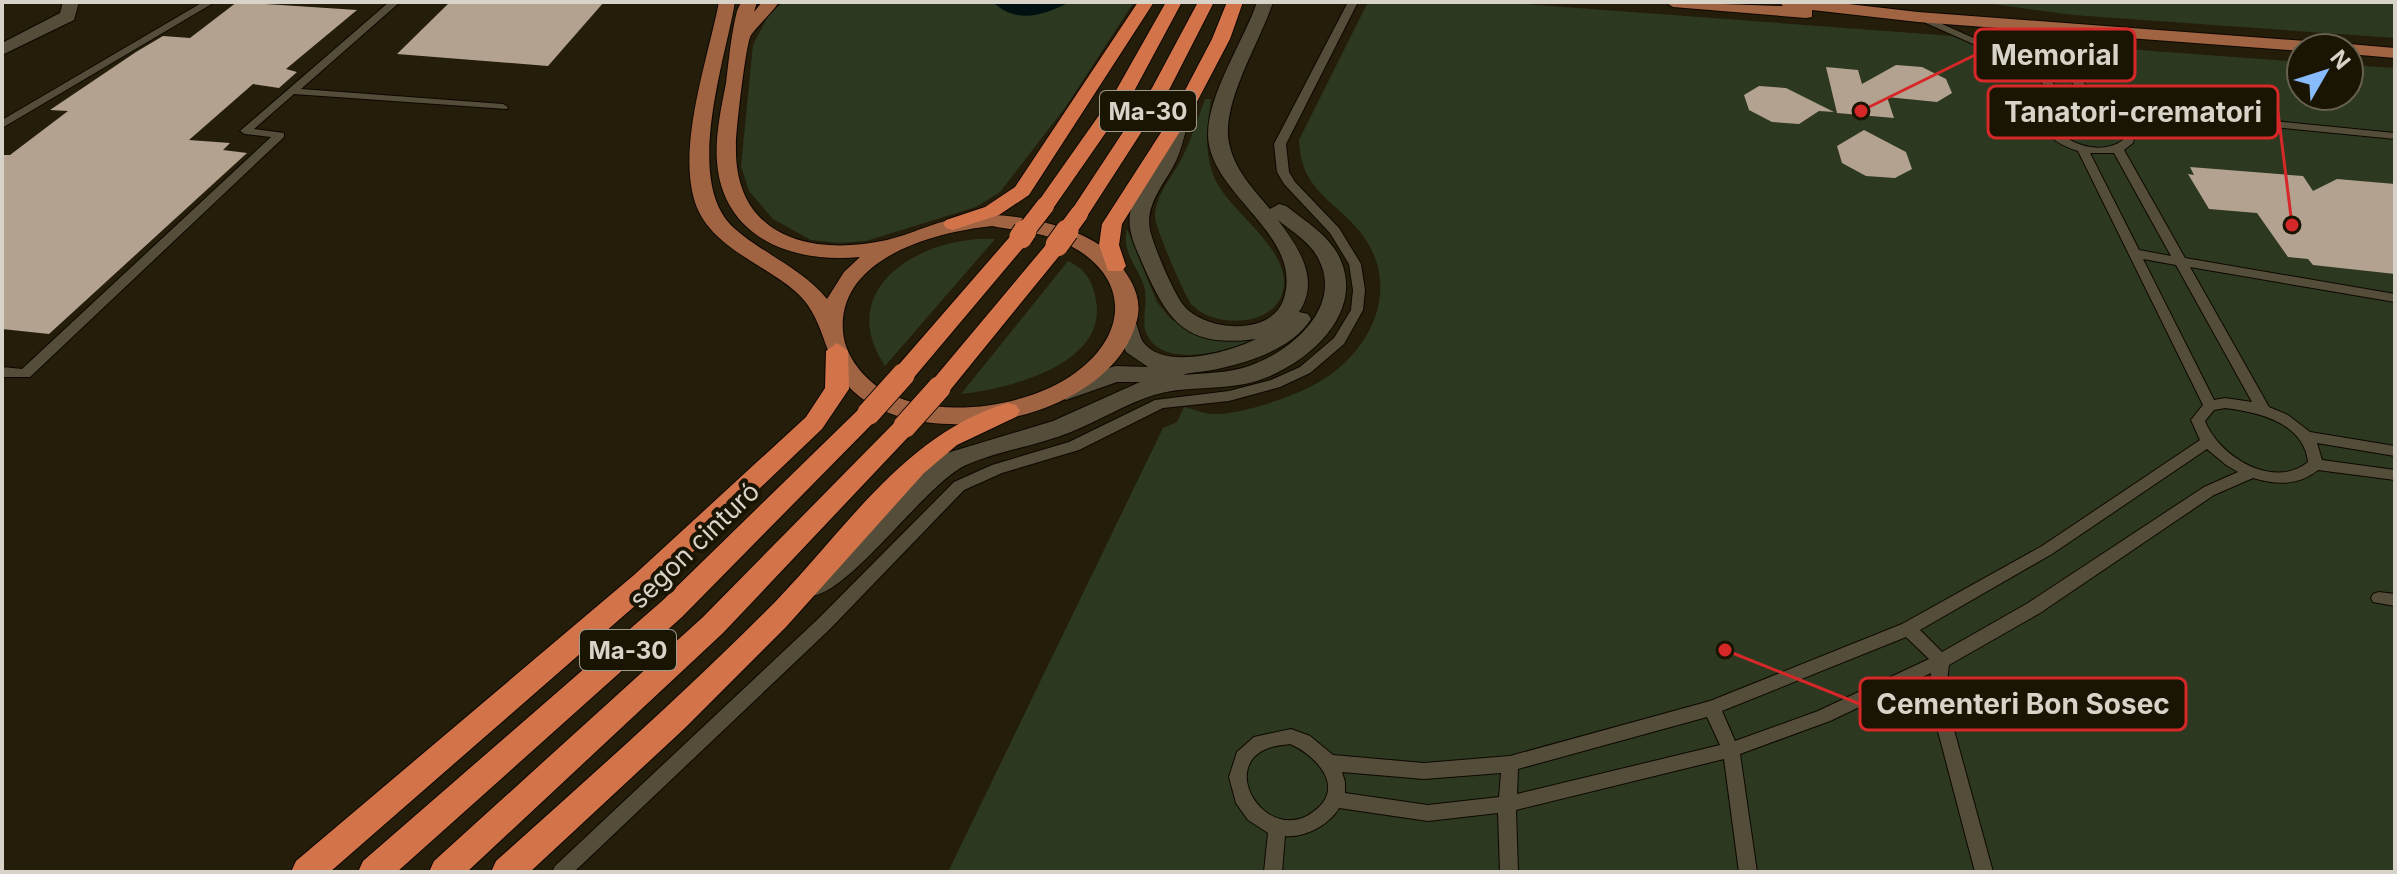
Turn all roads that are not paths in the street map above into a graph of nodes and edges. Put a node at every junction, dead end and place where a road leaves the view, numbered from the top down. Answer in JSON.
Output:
{"nodes":[{"id":1,"x":210,"y":2,"type":"edge"},
{"id":2,"x":395,"y":2,"type":"edge"},
{"id":3,"x":727,"y":2,"type":"edge"},
{"id":4,"x":749,"y":2,"type":"edge"},
{"id":5,"x":771,"y":2,"type":"edge"},
{"id":6,"x":1146,"y":2,"type":"edge"},
{"id":7,"x":1174,"y":2,"type":"edge"},
{"id":8,"x":1206,"y":2,"type":"edge"},
{"id":9,"x":1235,"y":2,"type":"edge"},
{"id":10,"x":1265,"y":2,"type":"edge"},
{"id":11,"x":1673,"y":2,"type":"edge"},
{"id":12,"x":1787,"y":2,"type":"edge"},
{"id":13,"x":1347,"y":6,"type":"edge"},
{"id":14,"x":69,"y":9,"type":"edge"},
{"id":15,"x":1888,"y":14,"type":"junction"},
{"id":16,"x":1918,"y":17,"type":"junction"},
{"id":17,"x":2030,"y":26,"type":"junction"},
{"id":18,"x":2105,"y":31,"type":"junction"},
{"id":19,"x":741,"y":40,"type":"junction"},
{"id":20,"x":2285,"y":44,"type":"edge"},
{"id":21,"x":2,"y":50,"type":"edge"},
{"id":22,"x":2365,"y":50,"type":"edge"},
{"id":23,"x":2395,"y":53,"type":"edge"},
{"id":24,"x":2042,"y":76,"type":"junction"},
{"id":25,"x":2077,"y":78,"type":"junction"},
{"id":26,"x":291,"y":91,"type":"junction"},
{"id":27,"x":503,"y":107,"type":"dead end"},
{"id":28,"x":2056,"y":108,"type":"junction"},
{"id":29,"x":2097,"y":111,"type":"junction"},
{"id":30,"x":1180,"y":117,"type":"junction"},
{"id":31,"x":2,"y":125,"type":"edge"},
{"id":32,"x":2130,"y":135,"type":"junction"},
{"id":33,"x":2395,"y":136,"type":"edge"},
{"id":34,"x":2082,"y":148,"type":"junction"},
{"id":35,"x":2118,"y":150,"type":"junction"},
{"id":36,"x":1272,"y":213,"type":"junction"},
{"id":37,"x":953,"y":224,"type":"junction"},
{"id":38,"x":905,"y":239,"type":"junction"},
{"id":39,"x":2137,"y":254,"type":"junction"},
{"id":40,"x":2181,"y":260,"type":"junction"},
{"id":41,"x":1115,"y":266,"type":"junction"},
{"id":42,"x":2395,"y":298,"type":"edge"},
{"id":43,"x":1126,"y":324,"type":"junction"},
{"id":44,"x":835,"y":338,"type":"junction"},
{"id":45,"x":2,"y":372,"type":"edge"},
{"id":46,"x":1060,"y":394,"type":"junction"},
{"id":47,"x":2210,"y":406,"type":"junction"},
{"id":48,"x":2263,"y":409,"type":"junction"},
{"id":49,"x":1008,"y":411,"type":"junction"},
{"id":50,"x":2305,"y":436,"type":"junction"},
{"id":51,"x":2207,"y":442,"type":"junction"},
{"id":52,"x":2395,"y":451,"type":"edge"},
{"id":53,"x":2315,"y":464,"type":"junction"},
{"id":54,"x":2252,"y":472,"type":"junction"},
{"id":55,"x":2395,"y":475,"type":"edge"},
{"id":56,"x":776,"y":619,"type":"junction"},
{"id":57,"x":1908,"y":629,"type":"junction"},
{"id":58,"x":1941,"y":661,"type":"junction"},
{"id":59,"x":1712,"y":708,"type":"junction"},
{"id":60,"x":1731,"y":750,"type":"junction"},
{"id":61,"x":1332,"y":763,"type":"junction"},
{"id":62,"x":1510,"y":764,"type":"junction"},
{"id":63,"x":1334,"y":799,"type":"junction"},
{"id":64,"x":1507,"y":804,"type":"junction"},
{"id":65,"x":1277,"y":827,"type":"junction"},
{"id":66,"x":307,"y":872,"type":"edge"},
{"id":67,"x":374,"y":872,"type":"edge"},
{"id":68,"x":445,"y":872,"type":"edge"},
{"id":69,"x":507,"y":872,"type":"edge"},
{"id":70,"x":561,"y":872,"type":"edge"},
{"id":71,"x":1273,"y":872,"type":"edge"},
{"id":72,"x":1509,"y":872,"type":"edge"},
{"id":73,"x":1748,"y":872,"type":"edge"},
{"id":74,"x":1984,"y":872,"type":"edge"}],
"edges":[{"from":1,"to":31,"type":"lane"},
{"from":2,"to":26,"type":"lane"},
{"from":3,"to":44,"type":"main road"},
{"from":4,"to":19,"type":"main road"},
{"from":5,"to":19,"type":"main road"},
{"from":6,"to":37,"type":"highway"},
{"from":7,"to":67,"type":"highway","name":"segon cinturó","number":"Ma-30","bridge":true},
{"from":8,"to":68,"type":"highway","number":"Ma-30","bridge":true},
{"from":9,"to":30,"type":"highway"},
{"from":10,"to":36,"type":"street"},
{"from":11,"to":15,"type":"main road"},
{"from":12,"to":15,"type":"main road"},
{"from":13,"to":70,"type":"lane"},
{"from":14,"to":21,"type":"street"},
{"from":15,"to":16,"type":"main road"},
{"from":16,"to":17,"type":"main road"},
{"from":16,"to":24,"type":"lane"},
{"from":17,"to":18,"type":"main road"},
{"from":17,"to":24,"type":"lane"},
{"from":17,"to":25,"type":"lane"},
{"from":18,"to":20,"type":"main road"},
{"from":18,"to":25,"type":"lane"},
{"from":19,"to":38,"type":"main road"},
{"from":22,"to":23,"type":"main road"},
{"from":24,"to":28,"type":"lane"},
{"from":25,"to":29,"type":"lane"},
{"from":26,"to":27,"type":"lane"},
{"from":26,"to":45,"type":"lane"},
{"from":28,"to":29,"type":"lane"},
{"from":28,"to":34,"type":"lane"},
{"from":29,"to":32,"type":"lane"},
{"from":30,"to":36,"type":"street"},
{"from":30,"to":41,"type":"highway"},
{"from":32,"to":33,"type":"lane"},
{"from":32,"to":35,"type":"lane"},
{"from":34,"to":35,"type":"lane"},
{"from":34,"to":39,"type":"lane"},
{"from":35,"to":40,"type":"lane"},
{"from":36,"to":43,"type":"street"},
{"from":36,"to":46,"type":"street"},
{"from":36,"to":56,"type":"street"},
{"from":37,"to":38,"type":"main road"},
{"from":37,"to":41,"type":"main road"},
{"from":38,"to":44,"type":"main road"},
{"from":39,"to":40,"type":"lane"},
{"from":39,"to":47,"type":"lane"},
{"from":40,"to":42,"type":"lane"},
{"from":40,"to":48,"type":"lane"},
{"from":41,"to":43,"type":"main road"},
{"from":43,"to":46,"type":"main road"},
{"from":44,"to":49,"type":"main road"},
{"from":44,"to":66,"type":"highway"},
{"from":46,"to":49,"type":"main road"},
{"from":47,"to":48,"type":"lane"},
{"from":47,"to":51,"type":"lane"},
{"from":48,"to":50,"type":"lane"},
{"from":49,"to":56,"type":"highway"},
{"from":50,"to":52,"type":"lane"},
{"from":50,"to":53,"type":"lane"},
{"from":51,"to":54,"type":"lane"},
{"from":51,"to":57,"type":"lane"},
{"from":53,"to":54,"type":"lane"},
{"from":53,"to":55,"type":"lane"},
{"from":54,"to":58,"type":"lane"},
{"from":56,"to":69,"type":"highway"},
{"from":57,"to":58,"type":"lane"},
{"from":57,"to":59,"type":"lane"},
{"from":58,"to":60,"type":"lane"},
{"from":58,"to":74,"type":"lane"},
{"from":59,"to":60,"type":"lane"},
{"from":59,"to":62,"type":"lane"},
{"from":60,"to":64,"type":"lane"},
{"from":60,"to":73,"type":"lane"},
{"from":61,"to":62,"type":"lane"},
{"from":61,"to":63,"type":"lane"},
{"from":61,"to":65,"type":"lane"},
{"from":62,"to":64,"type":"lane"},
{"from":63,"to":64,"type":"lane"},
{"from":63,"to":65,"type":"lane"},
{"from":64,"to":72,"type":"lane"},
{"from":65,"to":71,"type":"lane"}]}
